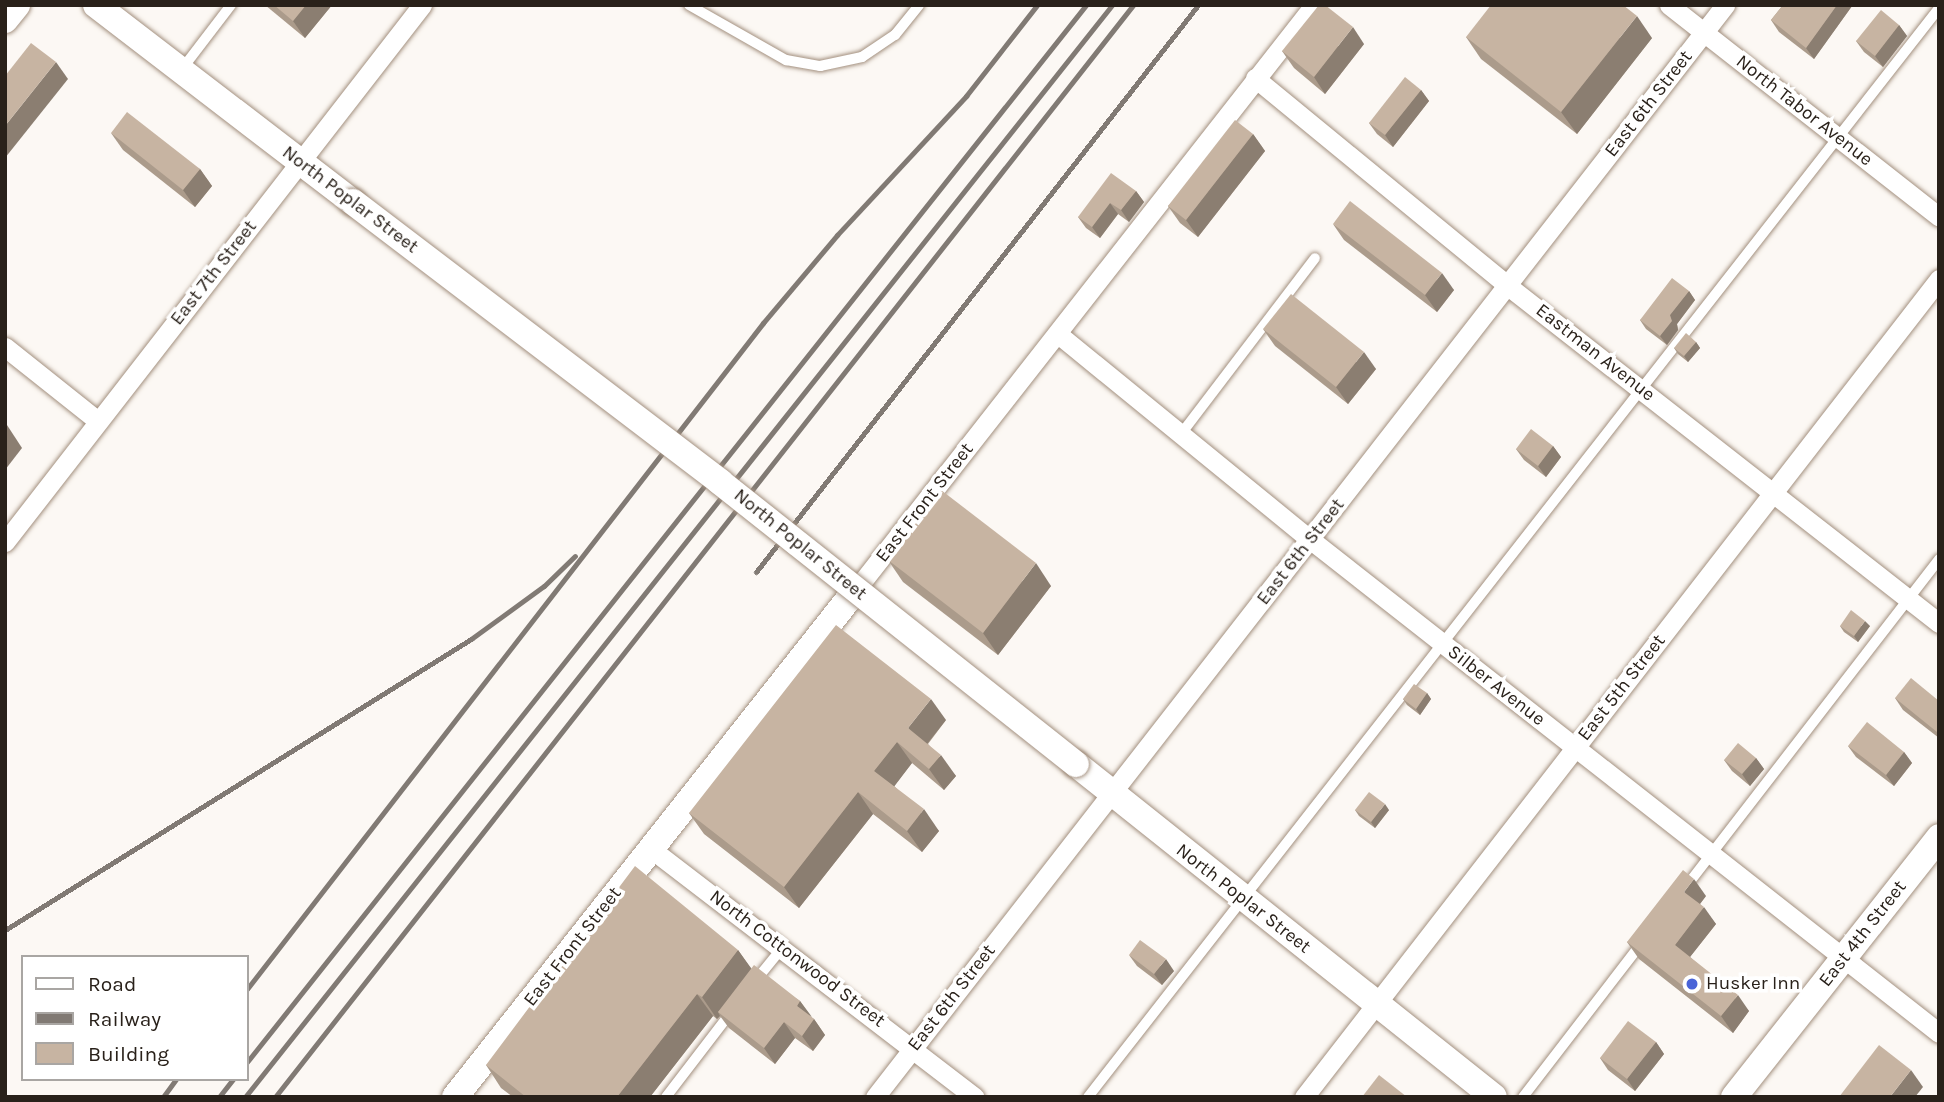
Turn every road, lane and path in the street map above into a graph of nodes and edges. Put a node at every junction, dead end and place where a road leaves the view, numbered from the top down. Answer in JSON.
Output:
{"nodes":[{"id":1,"x":16,"y":5,"type":"edge"},
{"id":2,"x":96,"y":5,"type":"edge"},
{"id":3,"x":231,"y":5,"type":"edge"},
{"id":4,"x":422,"y":5,"type":"edge"},
{"id":5,"x":689,"y":5,"type":"edge"},
{"id":6,"x":919,"y":5,"type":"edge"},
{"id":7,"x":1314,"y":5,"type":"edge"},
{"id":8,"x":1669,"y":5,"type":"edge"},
{"id":9,"x":1725,"y":5,"type":"edge"},
{"id":10,"x":1939,"y":8,"type":"edge"},
{"id":11,"x":5,"y":20,"type":"edge"},
{"id":12,"x":1704,"y":33,"type":"junction"},
{"id":13,"x":180,"y":71,"type":"junction"},
{"id":14,"x":1255,"y":78,"type":"junction"},
{"id":15,"x":1838,"y":138,"type":"junction"},
{"id":16,"x":301,"y":162,"type":"junction"},
{"id":17,"x":1939,"y":217,"type":"edge"},
{"id":18,"x":1315,"y":258,"type":"dead end"},
{"id":19,"x":1939,"y":279,"type":"edge"},
{"id":20,"x":1508,"y":286,"type":"junction"},
{"id":21,"x":1058,"y":334,"type":"junction"},
{"id":22,"x":5,"y":347,"type":"edge"},
{"id":23,"x":1643,"y":390,"type":"junction"},
{"id":24,"x":98,"y":421,"type":"junction"},
{"id":25,"x":1181,"y":434,"type":"junction"},
{"id":26,"x":1772,"y":492,"type":"junction"},
{"id":27,"x":1311,"y":540,"type":"junction"},
{"id":28,"x":5,"y":541,"type":"edge"},
{"id":29,"x":1939,"y":559,"type":"edge"},
{"id":30,"x":858,"y":587,"type":"joint"},
{"id":31,"x":1908,"y":598,"type":"junction"},
{"id":32,"x":1939,"y":623,"type":"edge"},
{"id":33,"x":1444,"y":645,"type":"junction"},
{"id":34,"x":1575,"y":748,"type":"junction"},
{"id":35,"x":1112,"y":794,"type":"junction"},
{"id":36,"x":1939,"y":837,"type":"edge"},
{"id":37,"x":650,"y":848,"type":"junction"},
{"id":38,"x":1711,"y":855,"type":"junction"},
{"id":39,"x":1244,"y":900,"type":"junction"},
{"id":40,"x":1675,"y":901,"type":"edge"},
{"id":41,"x":1650,"y":933,"type":"edge"},
{"id":42,"x":782,"y":948,"type":"junction"},
{"id":43,"x":1844,"y":958,"type":"junction"},
{"id":44,"x":749,"y":990,"type":"edge"},
{"id":45,"x":740,"y":1001,"type":"edge"},
{"id":46,"x":1377,"y":1004,"type":"junction"},
{"id":47,"x":1939,"y":1033,"type":"edge"},
{"id":48,"x":913,"y":1047,"type":"junction"},
{"id":49,"x":454,"y":1097,"type":"edge"},
{"id":50,"x":666,"y":1097,"type":"edge"},
{"id":51,"x":875,"y":1097,"type":"edge"},
{"id":52,"x":975,"y":1097,"type":"edge"},
{"id":53,"x":1088,"y":1097,"type":"edge"},
{"id":54,"x":1304,"y":1097,"type":"edge"},
{"id":55,"x":1494,"y":1097,"type":"edge"},
{"id":56,"x":1523,"y":1097,"type":"edge"},
{"id":57,"x":1734,"y":1097,"type":"edge"}],
"edges":[{"from":1,"to":11,"type":"main road"},
{"from":2,"to":13,"type":"main road","name":"North Poplar Street"},
{"from":3,"to":13,"type":"lane"},
{"from":4,"to":16,"type":"street","name":"East 7th Street"},
{"from":5,"to":6,"type":"lane"},
{"from":7,"to":14,"type":"street","name":"East Front Street"},
{"from":8,"to":12,"type":"street","name":"North Tabor Avenue"},
{"from":9,"to":12,"type":"street","name":"East 6th Street"},
{"from":10,"to":15,"type":"lane"},
{"from":12,"to":15,"type":"street","name":"North Tabor Avenue"},
{"from":12,"to":20,"type":"street","name":"East 6th Street"},
{"from":13,"to":16,"type":"main road","name":"North Poplar Street"},
{"from":14,"to":20,"type":"street","name":"Eastman Avenue"},
{"from":14,"to":21,"type":"street","name":"East Front Street"},
{"from":15,"to":17,"type":"street","name":"North Tabor Avenue"},
{"from":15,"to":23,"type":"lane"},
{"from":16,"to":24,"type":"street","name":"East 7th Street"},
{"from":16,"to":35,"type":"main road","name":"North Poplar Street","bridge":true},
{"from":18,"to":25,"type":"lane"},
{"from":19,"to":26,"type":"street","name":"East 5th Street"},
{"from":20,"to":23,"type":"street","name":"Eastman Avenue"},
{"from":20,"to":27,"type":"street","name":"East 6th Street"},
{"from":21,"to":25,"type":"street","name":"Silber Avenue"},
{"from":21,"to":30,"type":"street","name":"East Front Street"},
{"from":22,"to":24,"type":"street"},
{"from":23,"to":26,"type":"street","name":"Eastman Avenue"},
{"from":23,"to":33,"type":"lane"},
{"from":24,"to":28,"type":"street","name":"East 7th Street"},
{"from":25,"to":27,"type":"street","name":"Silber Avenue"},
{"from":26,"to":31,"type":"street","name":"Eastman Avenue"},
{"from":26,"to":34,"type":"street","name":"East 5th Street"},
{"from":27,"to":33,"type":"street","name":"Silber Avenue"},
{"from":27,"to":35,"type":"street","name":"East 6th Street"},
{"from":29,"to":31,"type":"lane"},
{"from":30,"to":37,"type":"main road","name":"East Front Street"},
{"from":31,"to":32,"type":"street","name":"Eastman Avenue"},
{"from":31,"to":38,"type":"lane"},
{"from":33,"to":34,"type":"street","name":"Silber Avenue"},
{"from":33,"to":39,"type":"lane"},
{"from":34,"to":38,"type":"street","name":"Silber Avenue"},
{"from":34,"to":46,"type":"street","name":"East 5th Street"},
{"from":35,"to":39,"type":"main road","name":"North Poplar Street"},
{"from":35,"to":48,"type":"street","name":"East 6th Street"},
{"from":36,"to":43,"type":"main road","name":"East 4th Street"},
{"from":37,"to":42,"type":"street","name":"North Cottonwood Street"},
{"from":37,"to":49,"type":"main road","name":"East Front Street"},
{"from":38,"to":40,"type":"lane"},
{"from":38,"to":43,"type":"street","name":"Silber Avenue"},
{"from":39,"to":46,"type":"main road","name":"North Poplar Street"},
{"from":39,"to":53,"type":"lane"},
{"from":41,"to":56,"type":"lane"},
{"from":42,"to":44,"type":"lane"},
{"from":42,"to":48,"type":"street","name":"North Cottonwood Street"},
{"from":43,"to":47,"type":"street","name":"Silber Avenue"},
{"from":43,"to":57,"type":"main road","name":"East 4th Street"},
{"from":45,"to":50,"type":"lane"},
{"from":46,"to":54,"type":"street","name":"East 5th Street"},
{"from":46,"to":55,"type":"main road","name":"North Poplar Street"},
{"from":48,"to":51,"type":"street","name":"East 6th Street"},
{"from":48,"to":52,"type":"street","name":"North Cottonwood Street"}]}
